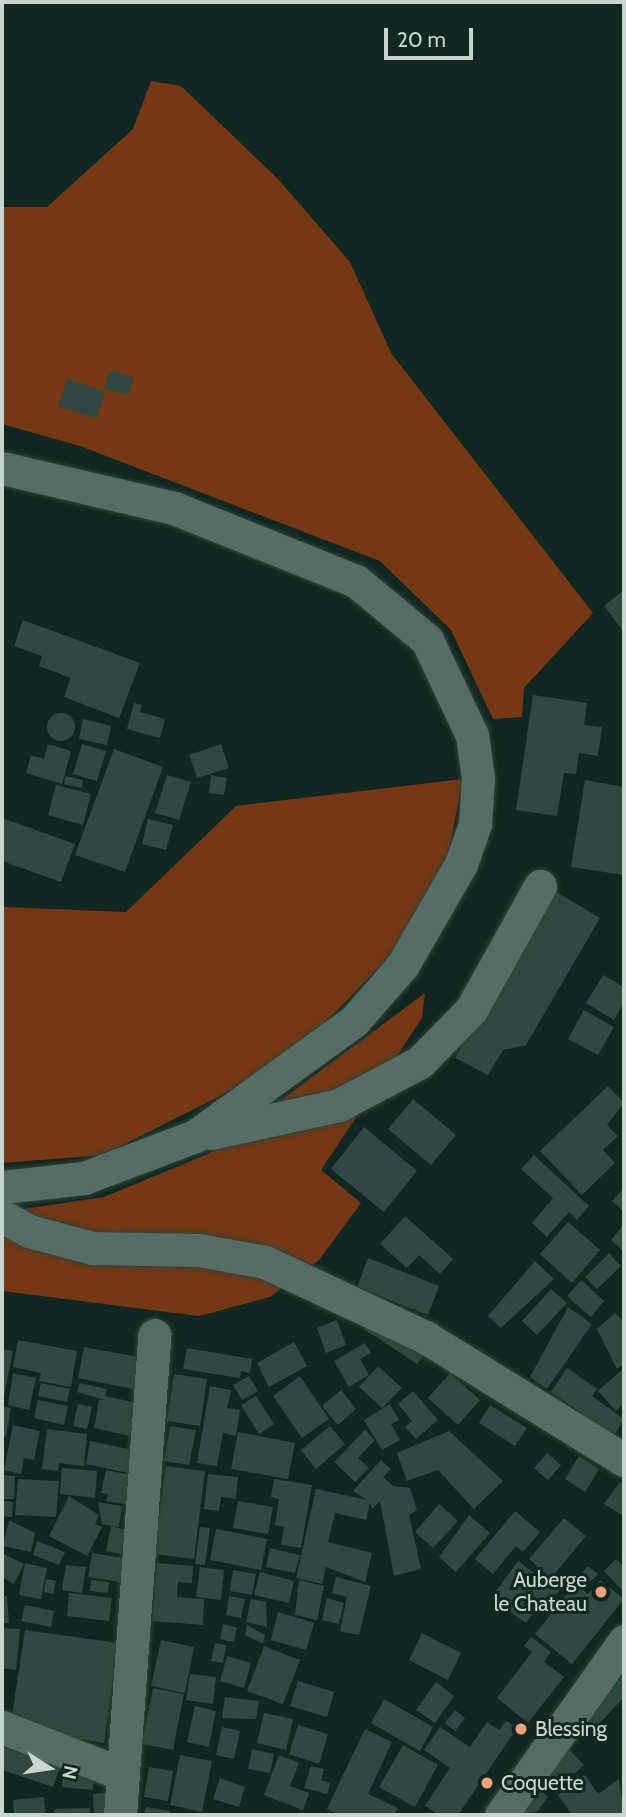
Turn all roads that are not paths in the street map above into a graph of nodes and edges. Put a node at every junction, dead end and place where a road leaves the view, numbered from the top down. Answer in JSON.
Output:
{"nodes":[{"id":1,"x":2,"y":468,"type":"edge"},
{"id":2,"x":540,"y":886,"type":"dead end"},
{"id":3,"x":195,"y":1136,"type":"junction"},
{"id":4,"x":2,"y":1187,"type":"edge"},
{"id":5,"x":2,"y":1216,"type":"edge"},
{"id":6,"x":154,"y":1335,"type":"dead end"},
{"id":7,"x":624,"y":1460,"type":"edge"},
{"id":8,"x":624,"y":1641,"type":"edge"},
{"id":9,"x":2,"y":1727,"type":"edge"},
{"id":10,"x":120,"y":1773,"type":"junction"},
{"id":11,"x":120,"y":1815,"type":"edge"},
{"id":12,"x":501,"y":1815,"type":"edge"}],
"edges":[{"from":1,"to":3,"type":"street"},
{"from":2,"to":3,"type":"street"},
{"from":3,"to":4,"type":"street"},
{"from":5,"to":7,"type":"street"},
{"from":6,"to":10,"type":"street"},
{"from":8,"to":12,"type":"street"},
{"from":9,"to":10,"type":"street"},
{"from":10,"to":11,"type":"street"}]}
